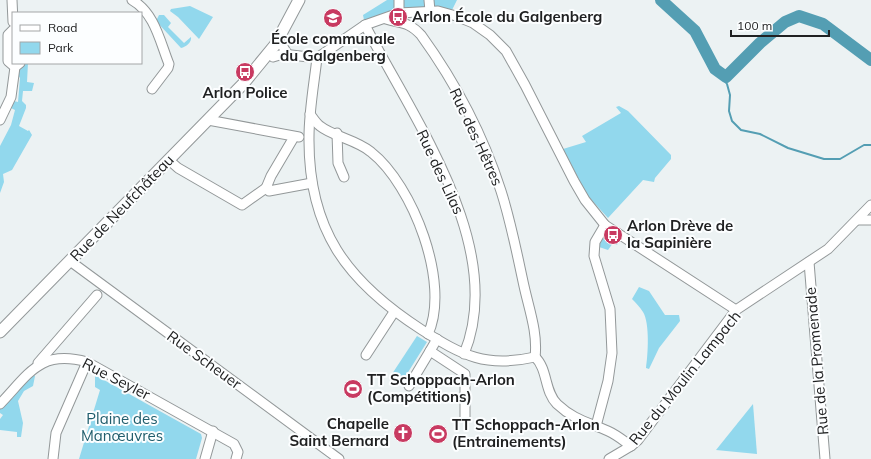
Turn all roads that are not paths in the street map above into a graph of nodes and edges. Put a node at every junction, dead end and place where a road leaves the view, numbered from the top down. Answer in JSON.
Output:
{"nodes":[{"id":1,"x":12,"y":0,"type":"edge"},
{"id":2,"x":132,"y":0,"type":"edge"},
{"id":3,"x":299,"y":0,"type":"edge"},
{"id":4,"x":306,"y":0,"type":"edge"},
{"id":5,"x":399,"y":0,"type":"edge"},
{"id":6,"x":429,"y":0,"type":"edge"},
{"id":7,"x":430,"y":11,"type":"junction"},
{"id":8,"x":13,"y":12,"type":"edge"},
{"id":9,"x":399,"y":13,"type":"junction"},
{"id":10,"x":384,"y":18,"type":"junction"},
{"id":11,"x":365,"y":25,"type":"junction"},
{"id":12,"x":12,"y":31,"type":"edge"},
{"id":13,"x":279,"y":50,"type":"junction"},
{"id":14,"x":317,"y":58,"type":"junction"},
{"id":15,"x":12,"y":63,"type":"edge"},
{"id":16,"x":17,"y":65,"type":"edge"},
{"id":17,"x":152,"y":89,"type":"dead end"},
{"id":18,"x":310,"y":114,"type":"junction"},
{"id":19,"x":0,"y":120,"type":"edge"},
{"id":20,"x":208,"y":120,"type":"junction"},
{"id":21,"x":337,"y":134,"type":"junction"},
{"id":22,"x":294,"y":137,"type":"junction"},
{"id":23,"x":309,"y":137,"type":"junction"},
{"id":24,"x":168,"y":160,"type":"junction"},
{"id":25,"x":344,"y":176,"type":"dead end"},
{"id":26,"x":312,"y":183,"type":"junction"},
{"id":27,"x":266,"y":188,"type":"junction"},
{"id":28,"x":871,"y":205,"type":"edge"},
{"id":29,"x":858,"y":220,"type":"junction"},
{"id":30,"x":871,"y":220,"type":"edge"},
{"id":31,"x":605,"y":225,"type":"junction"},
{"id":32,"x":70,"y":261,"type":"junction"},
{"id":33,"x":809,"y":262,"type":"junction"},
{"id":34,"x":97,"y":295,"type":"dead end"},
{"id":35,"x":736,"y":310,"type":"junction"},
{"id":36,"x":394,"y":312,"type":"junction"},
{"id":37,"x":0,"y":332,"type":"edge"},
{"id":38,"x":428,"y":334,"type":"junction"},
{"id":39,"x":437,"y":339,"type":"junction"},
{"id":40,"x":430,"y":351,"type":"junction"},
{"id":41,"x":464,"y":354,"type":"junction"},
{"id":42,"x":366,"y":355,"type":"dead end"},
{"id":43,"x":535,"y":357,"type":"junction"},
{"id":44,"x":87,"y":362,"type":"junction"},
{"id":45,"x":38,"y":364,"type":"junction"},
{"id":46,"x":409,"y":386,"type":"dead end"},
{"id":47,"x":0,"y":404,"type":"edge"},
{"id":48,"x":465,"y":417,"type":"dead end"},
{"id":49,"x":596,"y":426,"type":"junction"},
{"id":50,"x":213,"y":431,"type":"junction"},
{"id":51,"x":631,"y":446,"type":"junction"},
{"id":52,"x":53,"y":459,"type":"edge"},
{"id":53,"x":205,"y":459,"type":"edge"},
{"id":54,"x":236,"y":459,"type":"edge"},
{"id":55,"x":338,"y":459,"type":"edge"},
{"id":56,"x":609,"y":459,"type":"edge"},
{"id":57,"x":826,"y":459,"type":"edge"}],
"edges":[{"from":1,"to":8,"type":"street"},
{"from":2,"to":17,"type":"street"},
{"from":3,"to":13,"type":"main road","name":"Rue de Neufchâteau"},
{"from":4,"to":13,"type":"main road","name":"Rue de Neufchâteau"},
{"from":5,"to":9,"type":"street"},
{"from":6,"to":7,"type":"street"},
{"from":7,"to":9,"type":"street"},
{"from":7,"to":31,"type":"street"},
{"from":9,"to":10,"type":"street"},
{"from":10,"to":11,"type":"street"},
{"from":10,"to":43,"type":"street","name":"Rue des Hêtres"},
{"from":11,"to":14,"type":"street"},
{"from":11,"to":41,"type":"street","name":"Rue des Lilas"},
{"from":12,"to":15,"type":"street"},
{"from":13,"to":14,"type":"street"},
{"from":13,"to":20,"type":"main road","name":"Rue de Neufchâteau"},
{"from":14,"to":18,"type":"street"},
{"from":16,"to":19,"type":"street"},
{"from":18,"to":21,"type":"street"},
{"from":18,"to":23,"type":"street"},
{"from":20,"to":22,"type":"street"},
{"from":20,"to":24,"type":"main road","name":"Rue de Neufchâteau"},
{"from":21,"to":25,"type":"street"},
{"from":21,"to":38,"type":"street"},
{"from":22,"to":23,"type":"street"},
{"from":22,"to":27,"type":"street"},
{"from":23,"to":26,"type":"street"},
{"from":24,"to":27,"type":"street"},
{"from":24,"to":32,"type":"main road","name":"Rue de Neufchâteau"},
{"from":26,"to":27,"type":"street"},
{"from":26,"to":36,"type":"street"},
{"from":28,"to":29,"type":"street","name":"Rue du Moulin Lampach"},
{"from":29,"to":30,"type":"street"},
{"from":29,"to":33,"type":"street","name":"Rue du Moulin Lampach"},
{"from":31,"to":35,"type":"street"},
{"from":31,"to":49,"type":"street"},
{"from":32,"to":37,"type":"main road","name":"Rue de Neufchâteau"},
{"from":32,"to":55,"type":"street","name":"Rue Scheuer"},
{"from":33,"to":35,"type":"street","name":"Rue du Moulin Lampach"},
{"from":33,"to":57,"type":"street","name":"Rue de la Promenade"},
{"from":34,"to":45,"type":"street","name":"Rue Seyler"},
{"from":35,"to":51,"type":"street","name":"Rue du Moulin Lampach"},
{"from":36,"to":38,"type":"street"},
{"from":36,"to":42,"type":"street"},
{"from":38,"to":39,"type":"street"},
{"from":39,"to":40,"type":"street"},
{"from":39,"to":41,"type":"street"},
{"from":40,"to":46,"type":"street"},
{"from":40,"to":48,"type":"street"},
{"from":41,"to":43,"type":"street"},
{"from":43,"to":49,"type":"street"},
{"from":44,"to":45,"type":"street","name":"Rue Seyler"},
{"from":44,"to":50,"type":"street","name":"Rue Seyler"},
{"from":44,"to":52,"type":"street"},
{"from":45,"to":47,"type":"street","name":"Rue Seyler"},
{"from":49,"to":51,"type":"street"},
{"from":50,"to":53,"type":"street"},
{"from":50,"to":54,"type":"street","name":"Rue Seyler"},
{"from":51,"to":56,"type":"street","name":"Rue du Moulin Lampach"}]}
